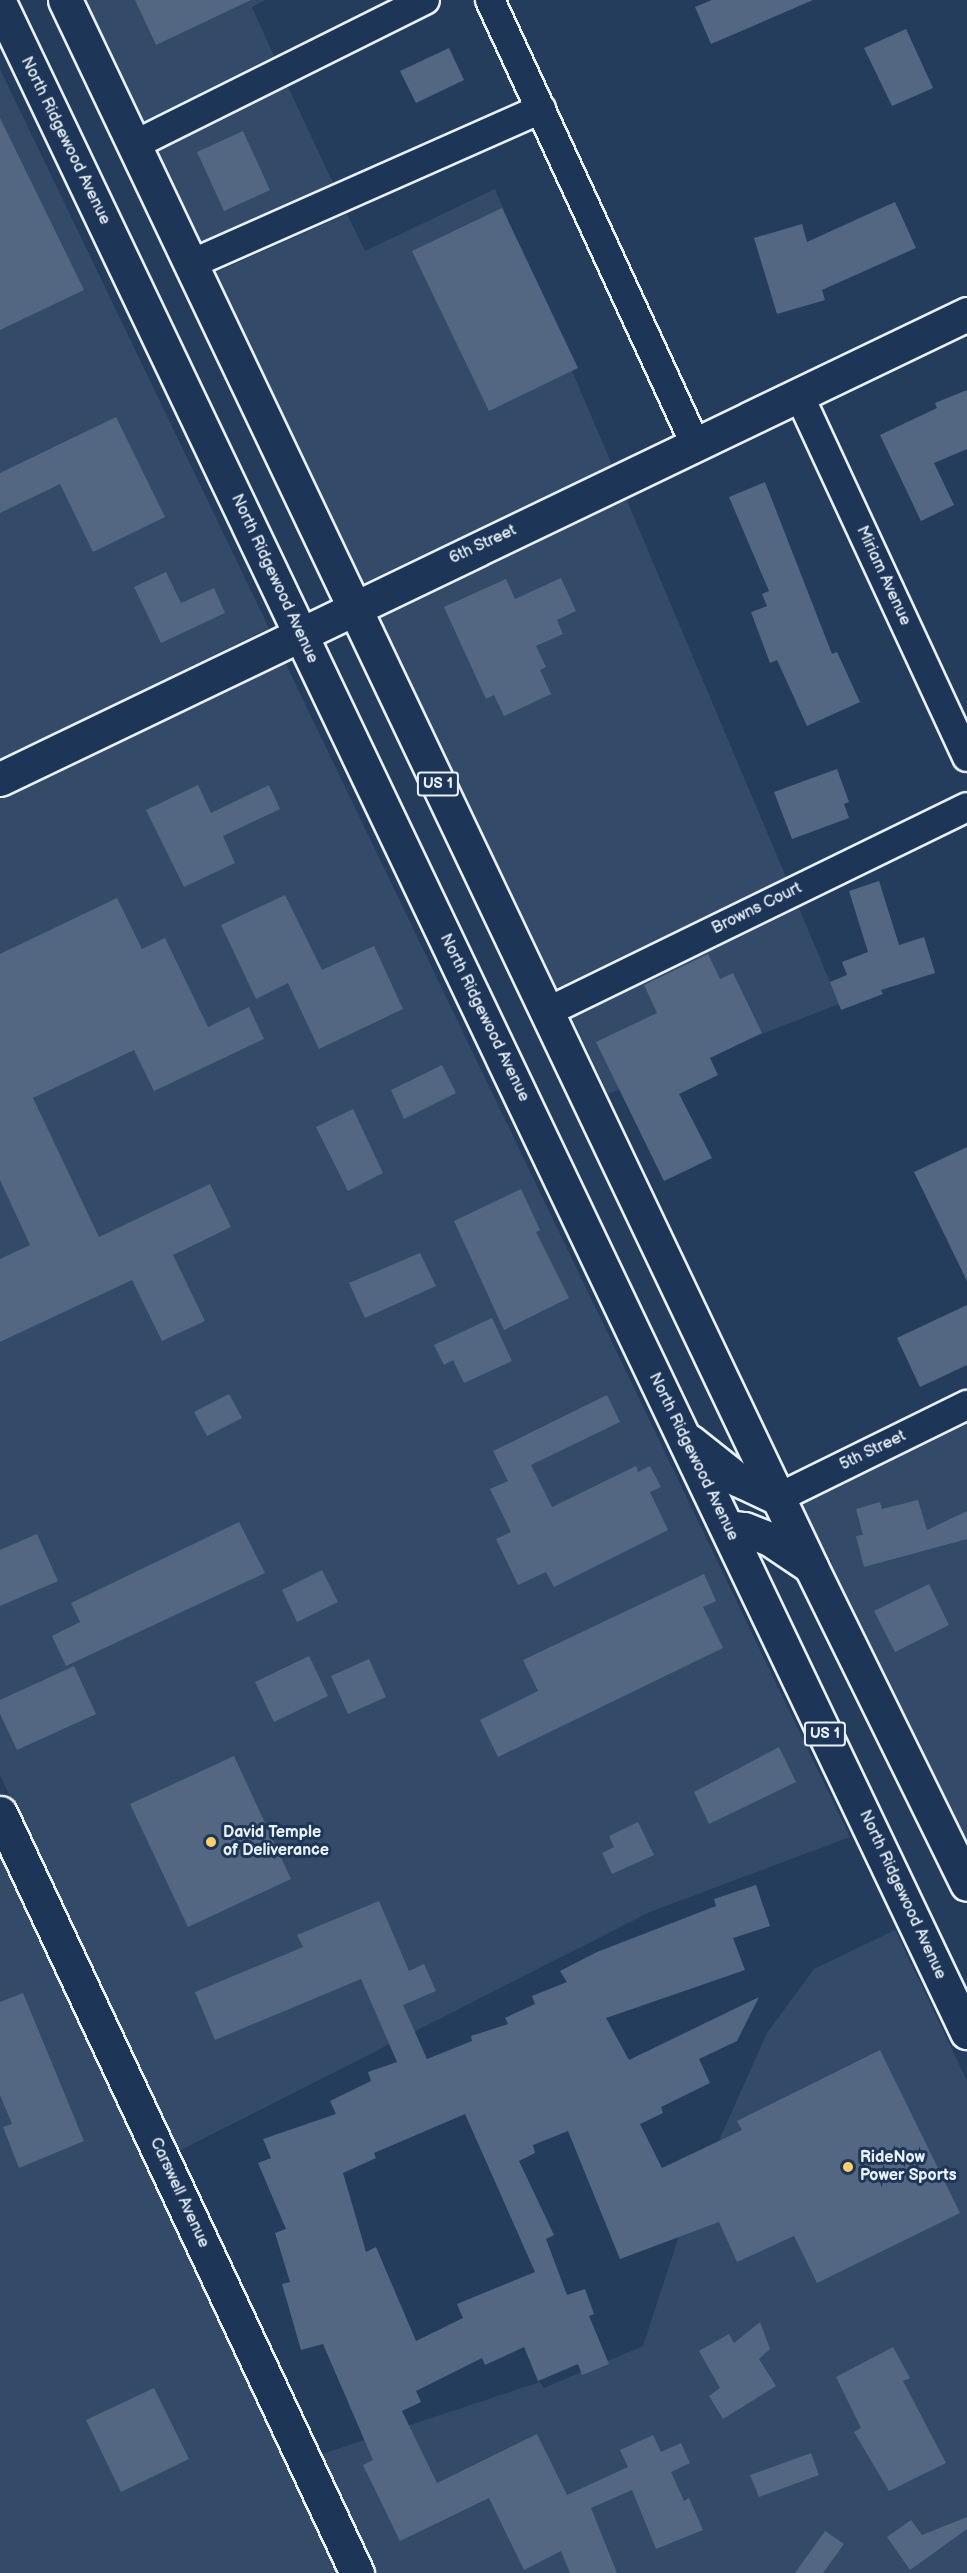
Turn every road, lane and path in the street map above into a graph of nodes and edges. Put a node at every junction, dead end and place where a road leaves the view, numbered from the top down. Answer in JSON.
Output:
{"nodes":[{"id":1,"x":65,"y":0,"type":"edge"},
{"id":2,"x":425,"y":0,"type":"edge"},
{"id":3,"x":490,"y":0,"type":"edge"},
{"id":4,"x":0,"y":4,"type":"edge"},
{"id":5,"x":541,"y":109,"type":"junction"},
{"id":6,"x":134,"y":145,"type":"junction"},
{"id":7,"x":191,"y":264,"type":"junction"},
{"id":8,"x":967,"y":314,"type":"edge"},
{"id":9,"x":799,"y":395,"type":"junction"},
{"id":10,"x":695,"y":444,"type":"junction"},
{"id":11,"x":353,"y":606,"type":"junction"},
{"id":12,"x":300,"y":632,"type":"junction"},
{"id":13,"x":967,"y":757,"type":"edge"},
{"id":14,"x":0,"y":779,"type":"edge"},
{"id":15,"x":967,"y":807,"type":"edge"},
{"id":16,"x":547,"y":1012,"type":"junction"},
{"id":17,"x":967,"y":1405,"type":"edge"},
{"id":18,"x":683,"y":1436,"type":"junction"},
{"id":19,"x":778,"y":1498,"type":"junction"},
{"id":20,"x":727,"y":1527,"type":"junction"},
{"id":21,"x":812,"y":1567,"type":"junction"},
{"id":22,"x":0,"y":1813,"type":"edge"},
{"id":23,"x":967,"y":1884,"type":"edge"},
{"id":24,"x":967,"y":2032,"type":"edge"},
{"id":25,"x":357,"y":2573,"type":"edge"}],
"edges":[{"from":1,"to":6,"type":"main road","number":"US 1"},
{"from":2,"to":6,"type":"street"},
{"from":3,"to":5,"type":"street"},
{"from":4,"to":12,"type":"main road","name":"North Ridgewood Avenue","number":"US 1"},
{"from":5,"to":7,"type":"street"},
{"from":5,"to":10,"type":"street"},
{"from":6,"to":7,"type":"main road","number":"US 1"},
{"from":7,"to":11,"type":"main road","number":"US 1"},
{"from":8,"to":9,"type":"main road","name":"6th Street"},
{"from":9,"to":10,"type":"main road","name":"6th Street"},
{"from":9,"to":13,"type":"street","name":"Miriam Avenue"},
{"from":10,"to":11,"type":"main road","name":"6th Street"},
{"from":11,"to":12,"type":"main road","name":"6th Street"},
{"from":11,"to":16,"type":"main road","number":"US 1"},
{"from":12,"to":14,"type":"main road","name":"6th Street"},
{"from":12,"to":18,"type":"main road","name":"North Ridgewood Avenue","number":"US 1"},
{"from":15,"to":16,"type":"street","name":"Browns Court"},
{"from":16,"to":19,"type":"main road","number":"US 1"},
{"from":17,"to":19,"type":"street","name":"5th Street"},
{"from":18,"to":19,"type":"main road"},
{"from":18,"to":20,"type":"main road","name":"North Ridgewood Avenue","number":"US 1"},
{"from":19,"to":21,"type":"main road","number":"US 1"},
{"from":20,"to":21,"type":"main road"},
{"from":20,"to":24,"type":"main road","name":"North Ridgewood Avenue","number":"US 1"},
{"from":21,"to":23,"type":"main road","number":"US 1"},
{"from":22,"to":25,"type":"main road","name":"Carswell Avenue"}]}
